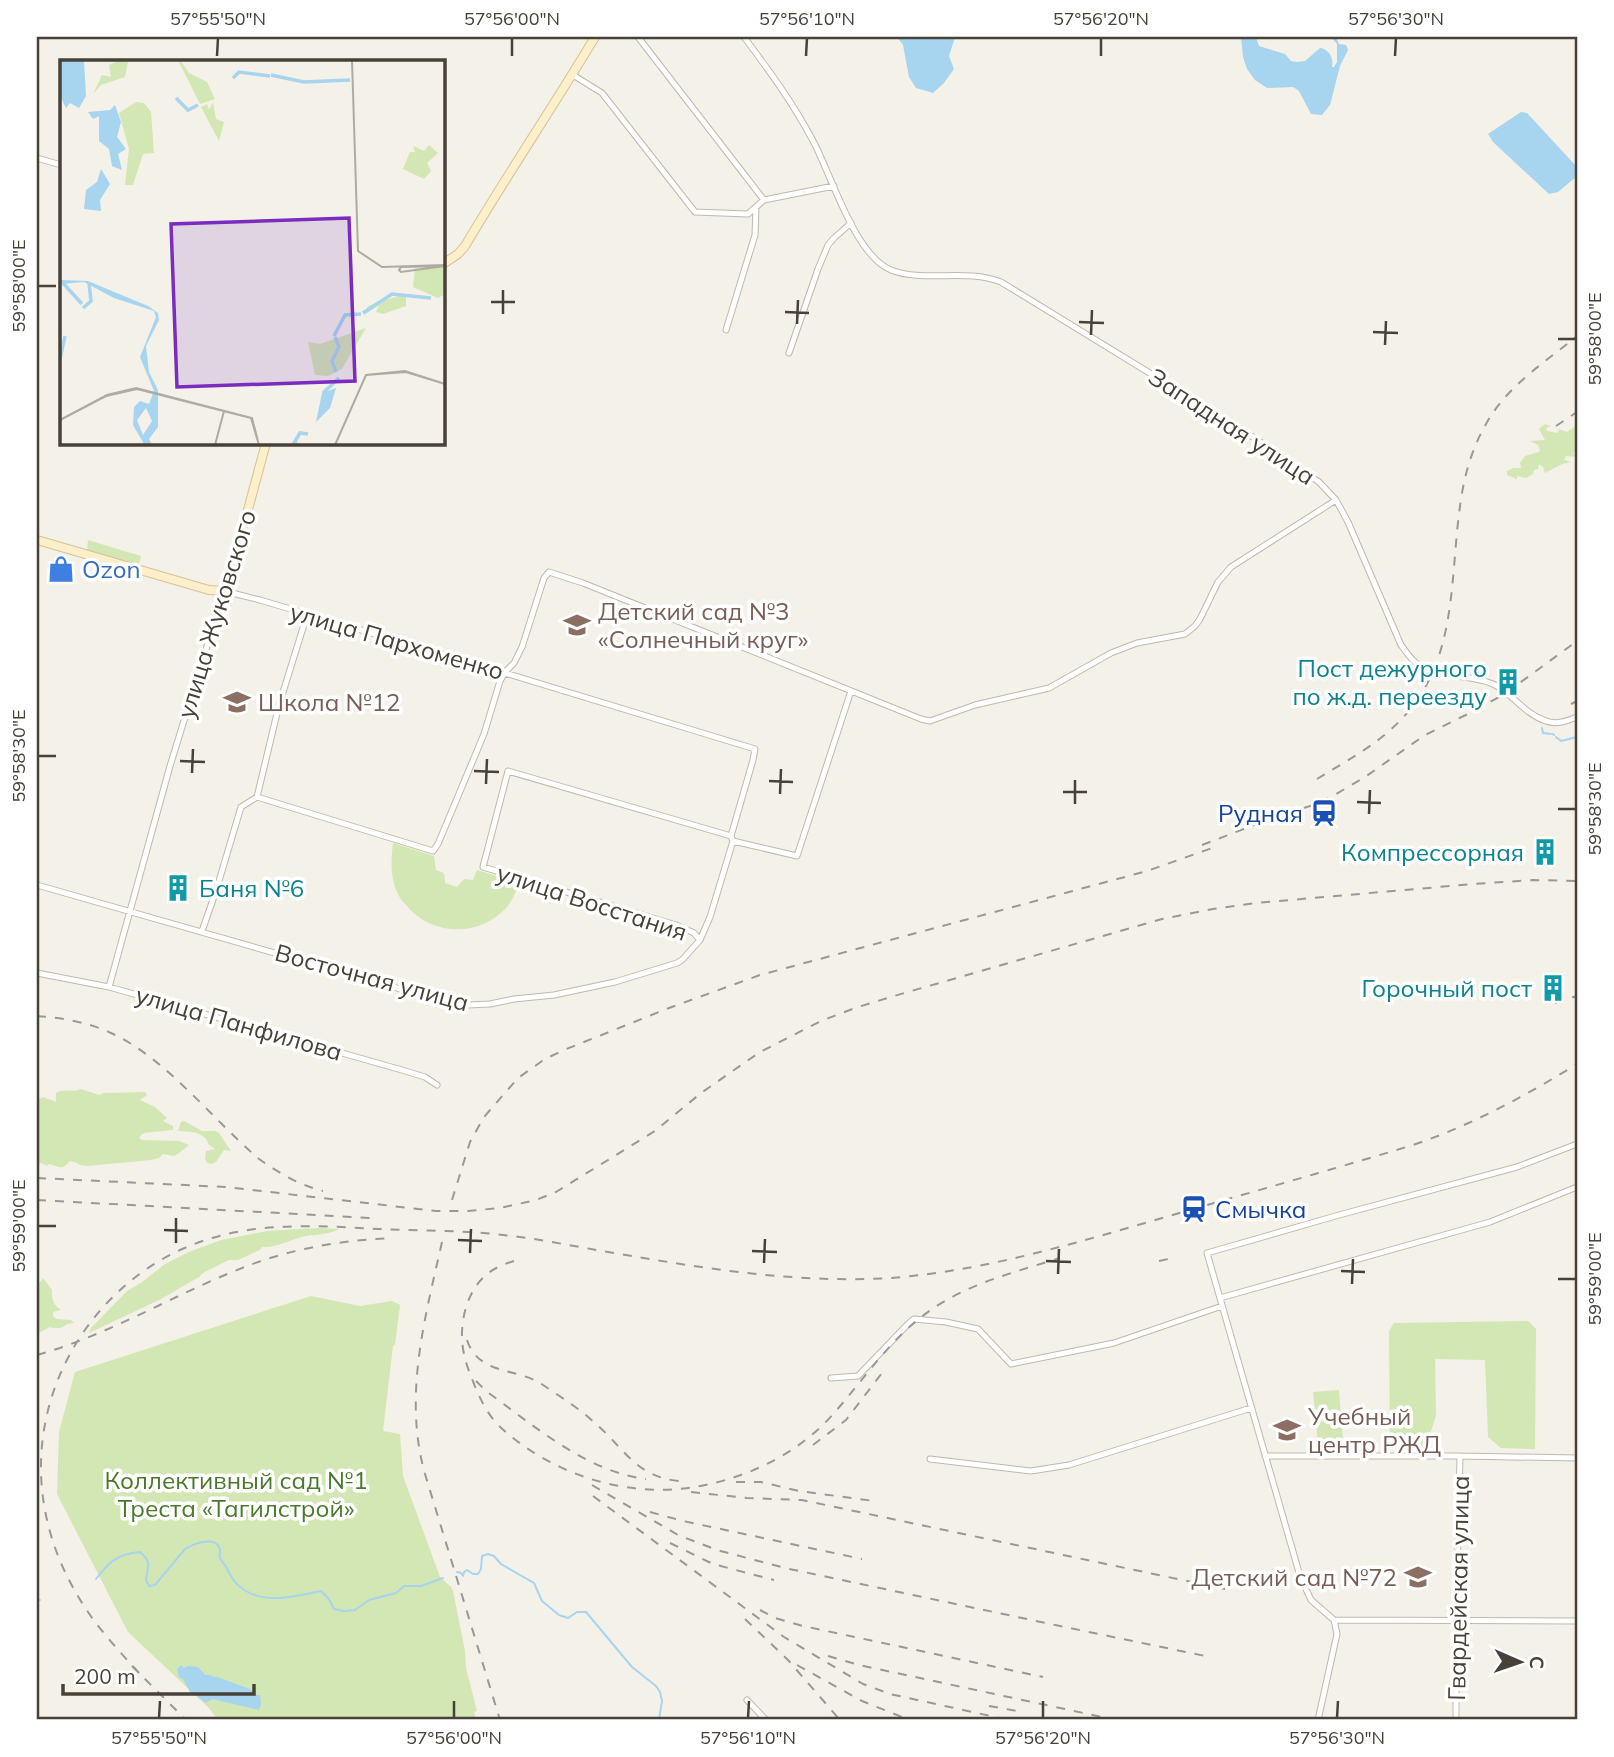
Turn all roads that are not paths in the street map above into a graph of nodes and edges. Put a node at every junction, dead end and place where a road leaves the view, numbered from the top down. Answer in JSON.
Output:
{"nodes":[{"id":1,"x":595,"y":37,"type":"edge"},
{"id":2,"x":638,"y":37,"type":"edge"},
{"id":3,"x":744,"y":37,"type":"edge"},
{"id":4,"x":573,"y":75,"type":"junction"},
{"id":5,"x":37,"y":158,"type":"edge"},
{"id":6,"x":60,"y":165,"type":"edge"},
{"id":7,"x":834,"y":186,"type":"junction"},
{"id":8,"x":764,"y":200,"type":"junction"},
{"id":9,"x":756,"y":207,"type":"junction"},
{"id":10,"x":851,"y":223,"type":"junction"},
{"id":11,"x":444,"y":263,"type":"edge"},
{"id":12,"x":726,"y":330,"type":"dead end"},
{"id":13,"x":789,"y":353,"type":"dead end"},
{"id":14,"x":266,"y":444,"type":"edge"},
{"id":15,"x":1336,"y":500,"type":"junction"},
{"id":16,"x":37,"y":540,"type":"edge"},
{"id":17,"x":224,"y":592,"type":"junction"},
{"id":18,"x":307,"y":615,"type":"junction"},
{"id":19,"x":505,"y":672,"type":"junction"},
{"id":20,"x":851,"y":691,"type":"junction"},
{"id":21,"x":1577,"y":717,"type":"edge"},
{"id":22,"x":257,"y":797,"type":"junction"},
{"id":23,"x":732,"y":839,"type":"junction"},
{"id":24,"x":37,"y":885,"type":"edge"},
{"id":25,"x":129,"y":911,"type":"junction"},
{"id":26,"x":202,"y":931,"type":"junction"},
{"id":27,"x":700,"y":940,"type":"junction"},
{"id":28,"x":37,"y":973,"type":"edge"},
{"id":29,"x":109,"y":987,"type":"junction"},
{"id":30,"x":437,"y":1085,"type":"dead end"},
{"id":31,"x":1577,"y":1144,"type":"edge"},
{"id":32,"x":1577,"y":1187,"type":"edge"},
{"id":33,"x":1220,"y":1298,"type":"junction"},
{"id":34,"x":1222,"y":1306,"type":"junction"},
{"id":35,"x":831,"y":1378,"type":"dead end"},
{"id":36,"x":1251,"y":1408,"type":"junction"},
{"id":37,"x":1265,"y":1456,"type":"junction"},
{"id":38,"x":1460,"y":1456,"type":"junction"},
{"id":39,"x":1577,"y":1458,"type":"edge"},
{"id":40,"x":929,"y":1459,"type":"dead end"},
{"id":41,"x":1334,"y":1620,"type":"junction"},
{"id":42,"x":1456,"y":1620,"type":"junction"},
{"id":43,"x":1577,"y":1621,"type":"edge"},
{"id":44,"x":747,"y":1700,"type":"dead end"},
{"id":45,"x":766,"y":1720,"type":"edge"},
{"id":46,"x":1318,"y":1720,"type":"edge"},
{"id":47,"x":1456,"y":1720,"type":"edge"}],
"edges":[{"from":1,"to":4,"type":"street"},
{"from":2,"to":8,"type":"street"},
{"from":3,"to":7,"type":"street","name":"Западная улица"},
{"from":4,"to":9,"type":"street"},
{"from":4,"to":11,"type":"street"},
{"from":5,"to":6,"type":"street"},
{"from":7,"to":8,"type":"street"},
{"from":7,"to":10,"type":"street","name":"Западная улица"},
{"from":8,"to":9,"type":"street"},
{"from":9,"to":12,"type":"street"},
{"from":10,"to":13,"type":"street"},
{"from":10,"to":15,"type":"street","name":"Западная улица"},
{"from":14,"to":17,"type":"street","name":"улица Жуковского"},
{"from":15,"to":20,"type":"street"},
{"from":15,"to":21,"type":"street","name":"Западная улица"},
{"from":16,"to":17,"type":"street","name":"улица Пархоменко"},
{"from":17,"to":18,"type":"street","name":"улица Пархоменко"},
{"from":17,"to":25,"type":"street","name":"улица Жуковского"},
{"from":18,"to":19,"type":"street","name":"улица Пархоменко"},
{"from":18,"to":22,"type":"street"},
{"from":19,"to":20,"type":"street"},
{"from":19,"to":22,"type":"street"},
{"from":19,"to":23,"type":"street","name":"улица Пархоменко"},
{"from":20,"to":23,"type":"street"},
{"from":22,"to":26,"type":"street"},
{"from":23,"to":27,"type":"street"},
{"from":23,"to":27,"type":"street","name":"улица Восстания"},
{"from":24,"to":25,"type":"street","name":"Восточная улица"},
{"from":25,"to":26,"type":"street","name":"Восточная улица"},
{"from":25,"to":29,"type":"street","name":"улица Жуковского"},
{"from":26,"to":27,"type":"street","name":"Восточная улица"},
{"from":28,"to":29,"type":"street","name":"улица Панфилова"},
{"from":29,"to":30,"type":"street","name":"улица Панфилова"},
{"from":31,"to":33,"type":"street"},
{"from":32,"to":33,"type":"street"},
{"from":33,"to":34,"type":"street"},
{"from":34,"to":35,"type":"street"},
{"from":34,"to":36,"type":"street"},
{"from":36,"to":37,"type":"street"},
{"from":36,"to":40,"type":"street"},
{"from":37,"to":38,"type":"street"},
{"from":37,"to":41,"type":"street"},
{"from":38,"to":39,"type":"street"},
{"from":38,"to":42,"type":"street","name":"Гвардейская улица"},
{"from":41,"to":42,"type":"street"},
{"from":41,"to":46,"type":"street"},
{"from":42,"to":43,"type":"street"},
{"from":42,"to":47,"type":"street","name":"Гвардейская улица"},
{"from":44,"to":45,"type":"street"}]}
